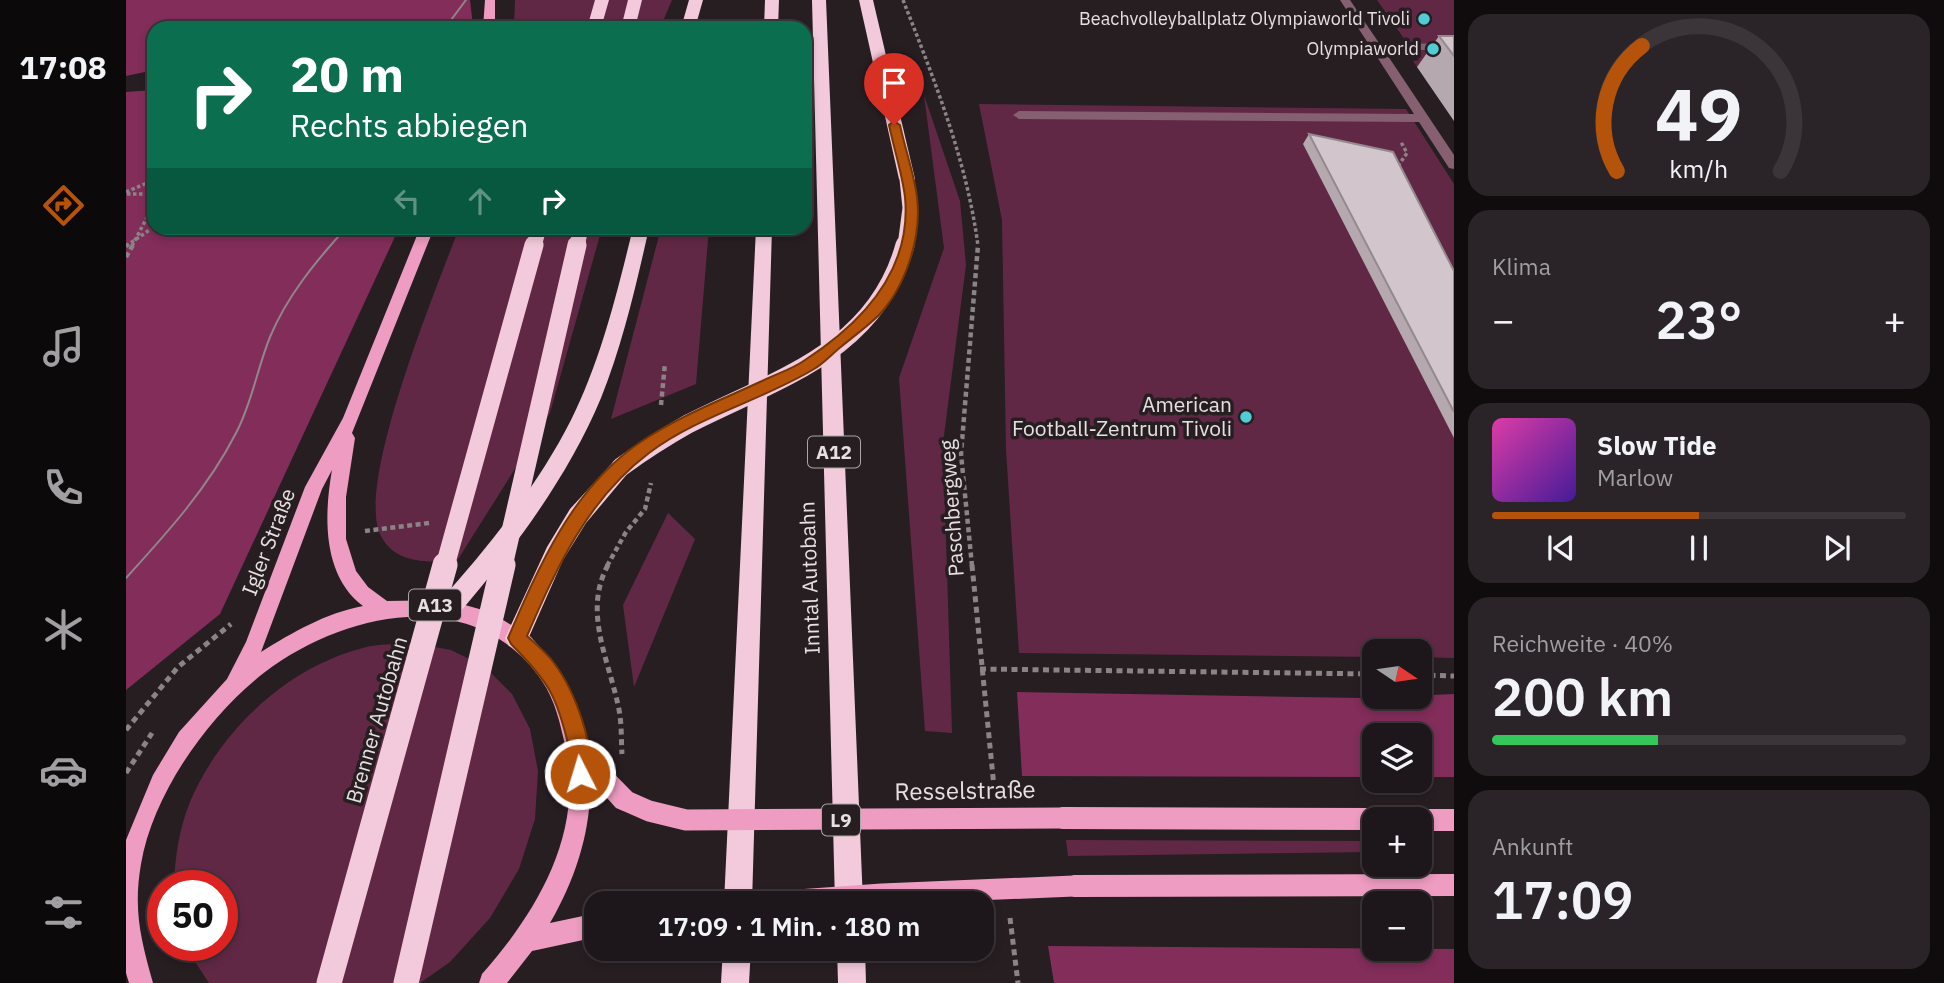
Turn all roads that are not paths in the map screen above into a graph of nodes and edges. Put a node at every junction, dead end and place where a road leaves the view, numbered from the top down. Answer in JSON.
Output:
{"nodes":[{"id":1,"x":490,"y":0,"type":"edge"},
{"id":2,"x":602,"y":0,"type":"edge"},
{"id":3,"x":635,"y":0,"type":"edge"},
{"id":4,"x":696,"y":0,"type":"edge"},
{"id":5,"x":772,"y":0,"type":"edge"},
{"id":6,"x":820,"y":0,"type":"edge"},
{"id":7,"x":866,"y":0,"type":"edge"},
{"id":8,"x":1346,"y":0,"type":"edge"},
{"id":9,"x":489,"y":21,"type":"edge"},
{"id":10,"x":596,"y":21,"type":"edge"},
{"id":11,"x":630,"y":21,"type":"edge"},
{"id":12,"x":690,"y":21,"type":"edge"},
{"id":13,"x":771,"y":21,"type":"edge"},
{"id":14,"x":1376,"y":46,"type":"junction"},
{"id":15,"x":1454,"y":47,"type":"edge"},
{"id":16,"x":1019,"y":115,"type":"dead end"},
{"id":17,"x":1426,"y":123,"type":"junction"},
{"id":18,"x":1454,"y":165,"type":"edge"},
{"id":19,"x":424,"y":235,"type":"edge"},
{"id":20,"x":537,"y":235,"type":"edge"},
{"id":21,"x":580,"y":235,"type":"edge"},
{"id":22,"x":639,"y":235,"type":"edge"},
{"id":23,"x":764,"y":235,"type":"edge"},
{"id":24,"x":351,"y":419,"type":"junction"},
{"id":25,"x":383,"y":609,"type":"junction"},
{"id":26,"x":447,"y":609,"type":"junction"},
{"id":27,"x":517,"y":638,"type":"junction"},
{"id":28,"x":235,"y":684,"type":"junction"},
{"id":29,"x":580,"y":754,"type":"junction"},
{"id":30,"x":1362,"y":819,"type":"edge"},
{"id":31,"x":1432,"y":820,"type":"edge"},
{"id":32,"x":1454,"y":820,"type":"edge"},
{"id":33,"x":1454,"y":885,"type":"edge"},
{"id":34,"x":738,"y":891,"type":"edge"},
{"id":35,"x":849,"y":891,"type":"edge"},
{"id":36,"x":954,"y":891,"type":"edge"},
{"id":37,"x":584,"y":928,"type":"edge"},
{"id":38,"x":528,"y":940,"type":"junction"},
{"id":39,"x":736,"y":961,"type":"edge"},
{"id":40,"x":851,"y":961,"type":"edge"},
{"id":41,"x":141,"y":983,"type":"edge"},
{"id":42,"x":329,"y":983,"type":"edge"},
{"id":43,"x":407,"y":983,"type":"edge"},
{"id":44,"x":491,"y":983,"type":"edge"},
{"id":45,"x":735,"y":983,"type":"edge"},
{"id":46,"x":852,"y":983,"type":"edge"}],
"edges":[{"from":1,"to":9,"type":"main road"},
{"from":2,"to":10,"type":"highway"},
{"from":3,"to":11,"type":"highway"},
{"from":4,"to":12,"type":"highway"},
{"from":5,"to":13,"type":"highway"},
{"from":6,"to":35,"type":"highway","name":"Inntal Autobahn","number":"A12"},
{"from":7,"to":27,"type":"highway","bridge":true},
{"from":8,"to":14,"type":"lane"},
{"from":14,"to":15,"type":"lane"},
{"from":14,"to":17,"type":"lane"},
{"from":16,"to":17,"type":"lane"},
{"from":17,"to":18,"type":"lane"},
{"from":19,"to":24,"type":"main road","name":"Igler Straße"},
{"from":20,"to":42,"type":"highway","name":"Brenner Autobahn","number":"A13","bridge":true},
{"from":21,"to":43,"type":"highway","number":"A13","bridge":true},
{"from":22,"to":26,"type":"highway"},
{"from":23,"to":34,"type":"highway"},
{"from":24,"to":25,"type":"main road","name":"Igler Straße"},
{"from":24,"to":28,"type":"main road","name":"Igler Straße"},
{"from":25,"to":26,"type":"main road"},
{"from":25,"to":28,"type":"main road"},
{"from":26,"to":27,"type":"main road"},
{"from":27,"to":29,"type":"main road"},
{"from":28,"to":41,"type":"main road"},
{"from":29,"to":30,"type":"main road","name":"Resselstraße","number":"L9","bridge":true},
{"from":29,"to":38,"type":"main road"},
{"from":31,"to":32,"type":"main road"},
{"from":33,"to":36,"type":"main road","bridge":true},
{"from":37,"to":38,"type":"main road"},
{"from":38,"to":44,"type":"main road"},
{"from":39,"to":45,"type":"highway"},
{"from":40,"to":46,"type":"highway"}]}
